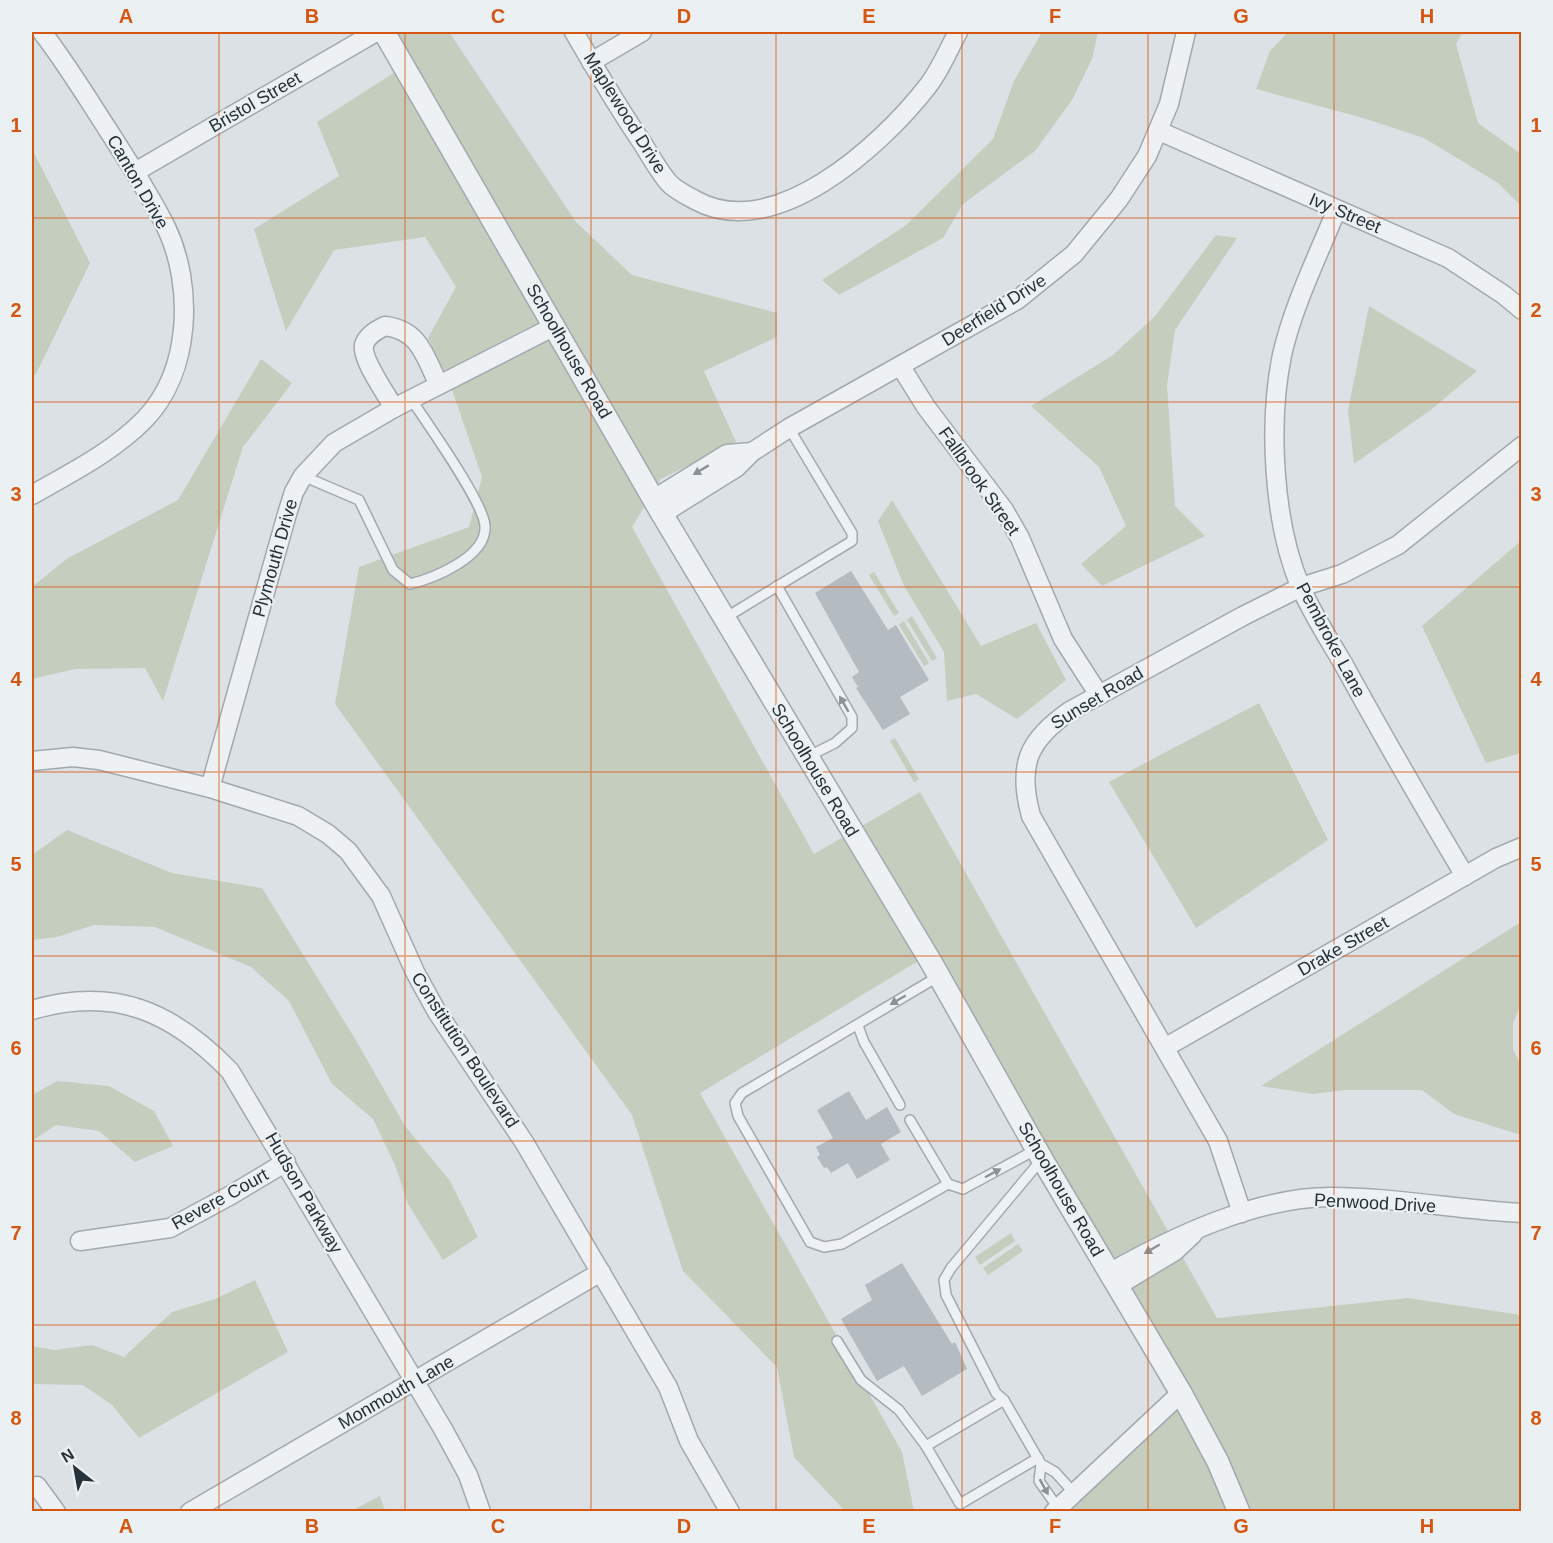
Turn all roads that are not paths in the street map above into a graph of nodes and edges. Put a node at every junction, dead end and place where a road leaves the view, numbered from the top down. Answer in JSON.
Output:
{"nodes":[{"id":1,"x":42,"y":32,"type":"edge"},
{"id":2,"x":376,"y":32,"type":"edge"},
{"id":3,"x":384,"y":32,"type":"edge"},
{"id":4,"x":574,"y":32,"type":"edge"},
{"id":5,"x":642,"y":32,"type":"edge"},
{"id":6,"x":958,"y":32,"type":"edge"},
{"id":7,"x":1186,"y":32,"type":"edge"},
{"id":8,"x":591,"y":62,"type":"junction"},
{"id":9,"x":1159,"y":131,"type":"junction"},
{"id":10,"x":135,"y":172,"type":"junction"},
{"id":11,"x":1336,"y":211,"type":"junction"},
{"id":12,"x":1521,"y":310,"type":"edge"},
{"id":13,"x":555,"y":326,"type":"junction"},
{"id":14,"x":901,"y":367,"type":"junction"},
{"id":15,"x":439,"y":386,"type":"junction"},
{"id":16,"x":411,"y":399,"type":"junction"},
{"id":17,"x":394,"y":408,"type":"junction"},
{"id":18,"x":789,"y":428,"type":"junction"},
{"id":19,"x":1521,"y":446,"type":"edge"},
{"id":20,"x":303,"y":476,"type":"junction"},
{"id":21,"x":32,"y":495,"type":"edge"},
{"id":22,"x":658,"y":507,"type":"junction"},
{"id":23,"x":777,"y":586,"type":"junction"},
{"id":24,"x":1301,"y":587,"type":"junction"},
{"id":25,"x":725,"y":618,"type":"junction"},
{"id":26,"x":1099,"y":695,"type":"junction"},
{"id":27,"x":807,"y":757,"type":"junction"},
{"id":28,"x":32,"y":761,"type":"edge"},
{"id":29,"x":210,"y":788,"type":"junction"},
{"id":30,"x":1521,"y":847,"type":"edge"},
{"id":31,"x":1465,"y":876,"type":"junction"},
{"id":32,"x":939,"y":976,"type":"junction"},
{"id":33,"x":32,"y":1010,"type":"edge"},
{"id":34,"x":858,"y":1026,"type":"junction"},
{"id":35,"x":1166,"y":1047,"type":"junction"},
{"id":36,"x":900,"y":1105,"type":"dead end"},
{"id":37,"x":910,"y":1120,"type":"dead end"},
{"id":38,"x":1040,"y":1154,"type":"junction"},
{"id":39,"x":286,"y":1161,"type":"junction"},
{"id":40,"x":948,"y":1184,"type":"junction"},
{"id":41,"x":1242,"y":1213,"type":"junction"},
{"id":42,"x":1521,"y":1213,"type":"edge"},
{"id":43,"x":80,"y":1241,"type":"dead end"},
{"id":44,"x":601,"y":1272,"type":"junction"},
{"id":45,"x":1113,"y":1279,"type":"junction"},
{"id":46,"x":837,"y":1341,"type":"dead end"},
{"id":47,"x":415,"y":1382,"type":"junction"},
{"id":48,"x":1181,"y":1393,"type":"junction"},
{"id":49,"x":1004,"y":1400,"type":"junction"},
{"id":50,"x":926,"y":1446,"type":"junction"},
{"id":51,"x":1039,"y":1461,"type":"junction"},
{"id":52,"x":37,"y":1486,"type":"dead end"},
{"id":53,"x":1074,"y":1493,"type":"junction"},
{"id":54,"x":1056,"y":1510,"type":"edge"},
{"id":55,"x":56,"y":1512,"type":"edge"},
{"id":56,"x":190,"y":1512,"type":"edge"},
{"id":57,"x":481,"y":1512,"type":"edge"},
{"id":58,"x":730,"y":1512,"type":"edge"},
{"id":59,"x":1239,"y":1512,"type":"edge"}],
"edges":[{"from":1,"to":10,"type":"street","name":"Canton Drive"},
{"from":2,"to":10,"type":"street","name":"Bristol Street"},
{"from":3,"to":13,"type":"street","name":"Schoolhouse Road"},
{"from":4,"to":8,"type":"street","name":"Maplewood Drive"},
{"from":5,"to":8,"type":"street"},
{"from":6,"to":8,"type":"street","name":"Maplewood Drive"},
{"from":7,"to":9,"type":"street","name":"Deerfield Drive"},
{"from":9,"to":11,"type":"street","name":"Ivy Street"},
{"from":9,"to":14,"type":"street","name":"Deerfield Drive"},
{"from":10,"to":21,"type":"street","name":"Canton Drive"},
{"from":11,"to":12,"type":"street","name":"Ivy Street"},
{"from":11,"to":24,"type":"street","name":"Pembroke Lane"},
{"from":13,"to":15,"type":"street","name":"Plymouth Drive"},
{"from":13,"to":22,"type":"street","name":"Schoolhouse Road"},
{"from":14,"to":18,"type":"street","name":"Deerfield Drive"},
{"from":14,"to":26,"type":"street","name":"Fallbrook Street"},
{"from":15,"to":16,"type":"street","name":"Plymouth Drive"},
{"from":15,"to":17,"type":"street"},
{"from":16,"to":17,"type":"street","name":"Plymouth Drive"},
{"from":16,"to":20,"type":"lane"},
{"from":17,"to":20,"type":"street","name":"Plymouth Drive"},
{"from":18,"to":22,"type":"street","name":"Deerfield Drive"},
{"from":18,"to":23,"type":"lane"},
{"from":19,"to":24,"type":"street","name":"Sunset Road"},
{"from":20,"to":29,"type":"street","name":"Plymouth Drive"},
{"from":22,"to":25,"type":"street","name":"Schoolhouse Road"},
{"from":23,"to":25,"type":"lane"},
{"from":27,"to":23,"type":"lane","one_way":true},
{"from":24,"to":26,"type":"street","name":"Sunset Road"},
{"from":24,"to":31,"type":"street","name":"Pembroke Lane"},
{"from":25,"to":27,"type":"street","name":"Schoolhouse Road"},
{"from":26,"to":35,"type":"street","name":"Sunset Road"},
{"from":27,"to":32,"type":"street","name":"Schoolhouse Road"},
{"from":28,"to":29,"type":"street","name":"Constitution Boulevard"},
{"from":29,"to":44,"type":"street","name":"Constitution Boulevard"},
{"from":30,"to":31,"type":"street","name":"Drake Street"},
{"from":31,"to":35,"type":"street","name":"Drake Street"},
{"from":32,"to":34,"type":"lane","one_way":true},
{"from":32,"to":38,"type":"street","name":"Schoolhouse Road"},
{"from":33,"to":39,"type":"street","name":"Hudson Parkway"},
{"from":34,"to":36,"type":"lane"},
{"from":34,"to":40,"type":"lane"},
{"from":35,"to":41,"type":"street","name":"Sunset Road"},
{"from":37,"to":40,"type":"lane"},
{"from":40,"to":38,"type":"lane","one_way":true},
{"from":38,"to":45,"type":"street","name":"Schoolhouse Road"},
{"from":38,"to":49,"type":"lane"},
{"from":39,"to":43,"type":"street","name":"Revere Court"},
{"from":39,"to":47,"type":"street","name":"Hudson Parkway"},
{"from":41,"to":42,"type":"street","name":"Penwood Drive"},
{"from":41,"to":45,"type":"street","name":"Penwood Drive"},
{"from":44,"to":47,"type":"street","name":"Monmouth Lane"},
{"from":44,"to":58,"type":"street","name":"Constitution Boulevard"},
{"from":45,"to":48,"type":"street","name":"Schoolhouse Road"},
{"from":46,"to":50,"type":"lane"},
{"from":47,"to":56,"type":"street","name":"Monmouth Lane"},
{"from":47,"to":57,"type":"street","name":"Hudson Parkway"},
{"from":48,"to":53,"type":"street"},
{"from":48,"to":59,"type":"street","name":"Schoolhouse Road"},
{"from":49,"to":50,"type":"lane"},
{"from":49,"to":51,"type":"lane"},
{"from":50,"to":51,"type":"lane"},
{"from":51,"to":53,"type":"lane"},
{"from":51,"to":54,"type":"lane","one_way":true},
{"from":52,"to":55,"type":"street"},
{"from":53,"to":54,"type":"street"}]}
